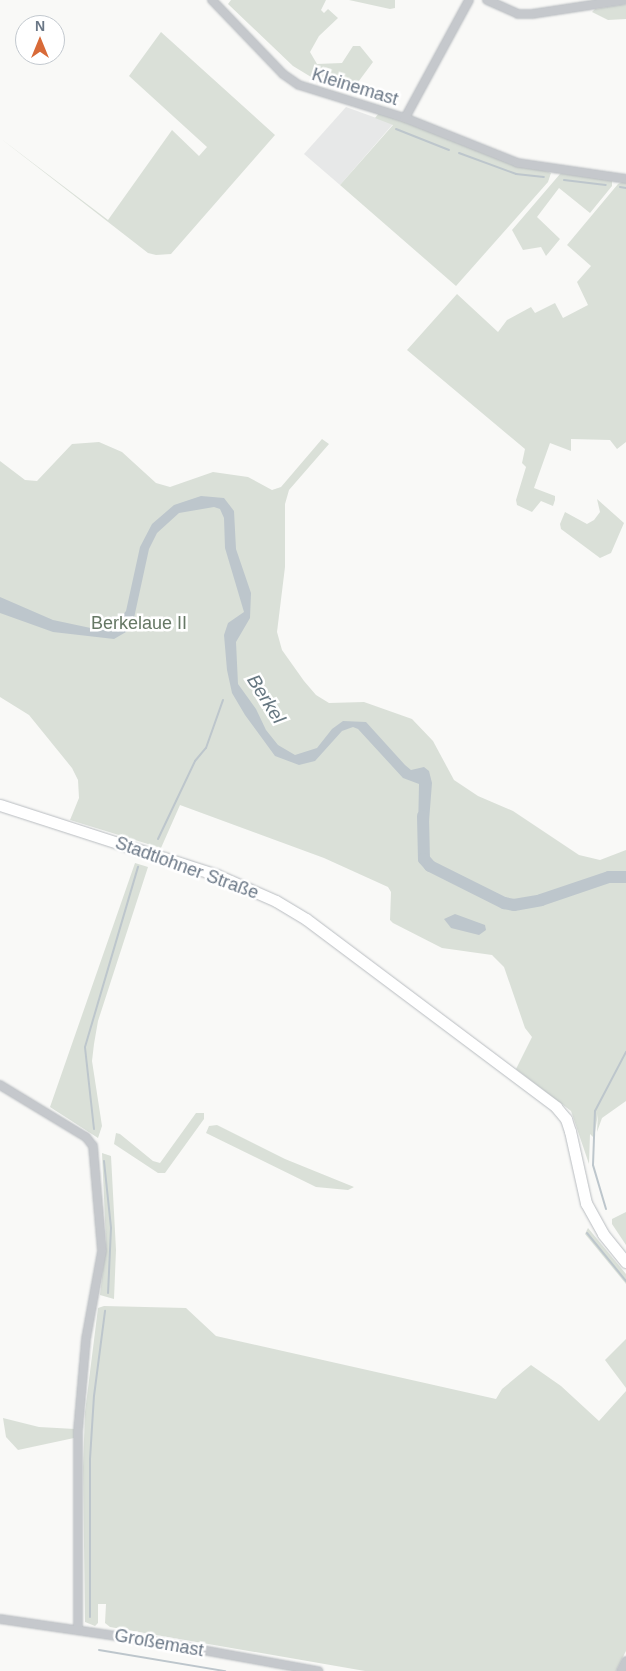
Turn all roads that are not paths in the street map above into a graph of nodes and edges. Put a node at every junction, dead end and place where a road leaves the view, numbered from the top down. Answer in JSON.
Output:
{"nodes":[{"id":1,"x":212,"y":0,"type":"edge"},
{"id":2,"x":469,"y":0,"type":"edge"},
{"id":3,"x":487,"y":0,"type":"edge"},
{"id":4,"x":624,"y":0,"type":"edge"},
{"id":5,"x":405,"y":118,"type":"junction"},
{"id":6,"x":626,"y":179,"type":"edge"},
{"id":7,"x":0,"y":805,"type":"edge"},
{"id":8,"x":0,"y":1085,"type":"edge"},
{"id":9,"x":626,"y":1262,"type":"edge"},
{"id":10,"x":0,"y":1619,"type":"edge"},
{"id":11,"x":78,"y":1629,"type":"junction"},
{"id":12,"x":626,"y":1661,"type":"edge"},
{"id":13,"x":318,"y":1671,"type":"edge"},
{"id":14,"x":621,"y":1671,"type":"edge"}],
"edges":[{"from":1,"to":5,"type":"street","name":"Kleinemast"},
{"from":2,"to":5,"type":"street","name":"Kleinemast"},
{"from":3,"to":4,"type":"street"},
{"from":5,"to":6,"type":"street","name":"Kleinemast"},
{"from":7,"to":9,"type":"street","name":"Stadtlohner Straße"},
{"from":8,"to":11,"type":"street"},
{"from":10,"to":11,"type":"street","name":"Großemast"},
{"from":11,"to":13,"type":"street","name":"Großemast"},
{"from":12,"to":14,"type":"street"}]}
